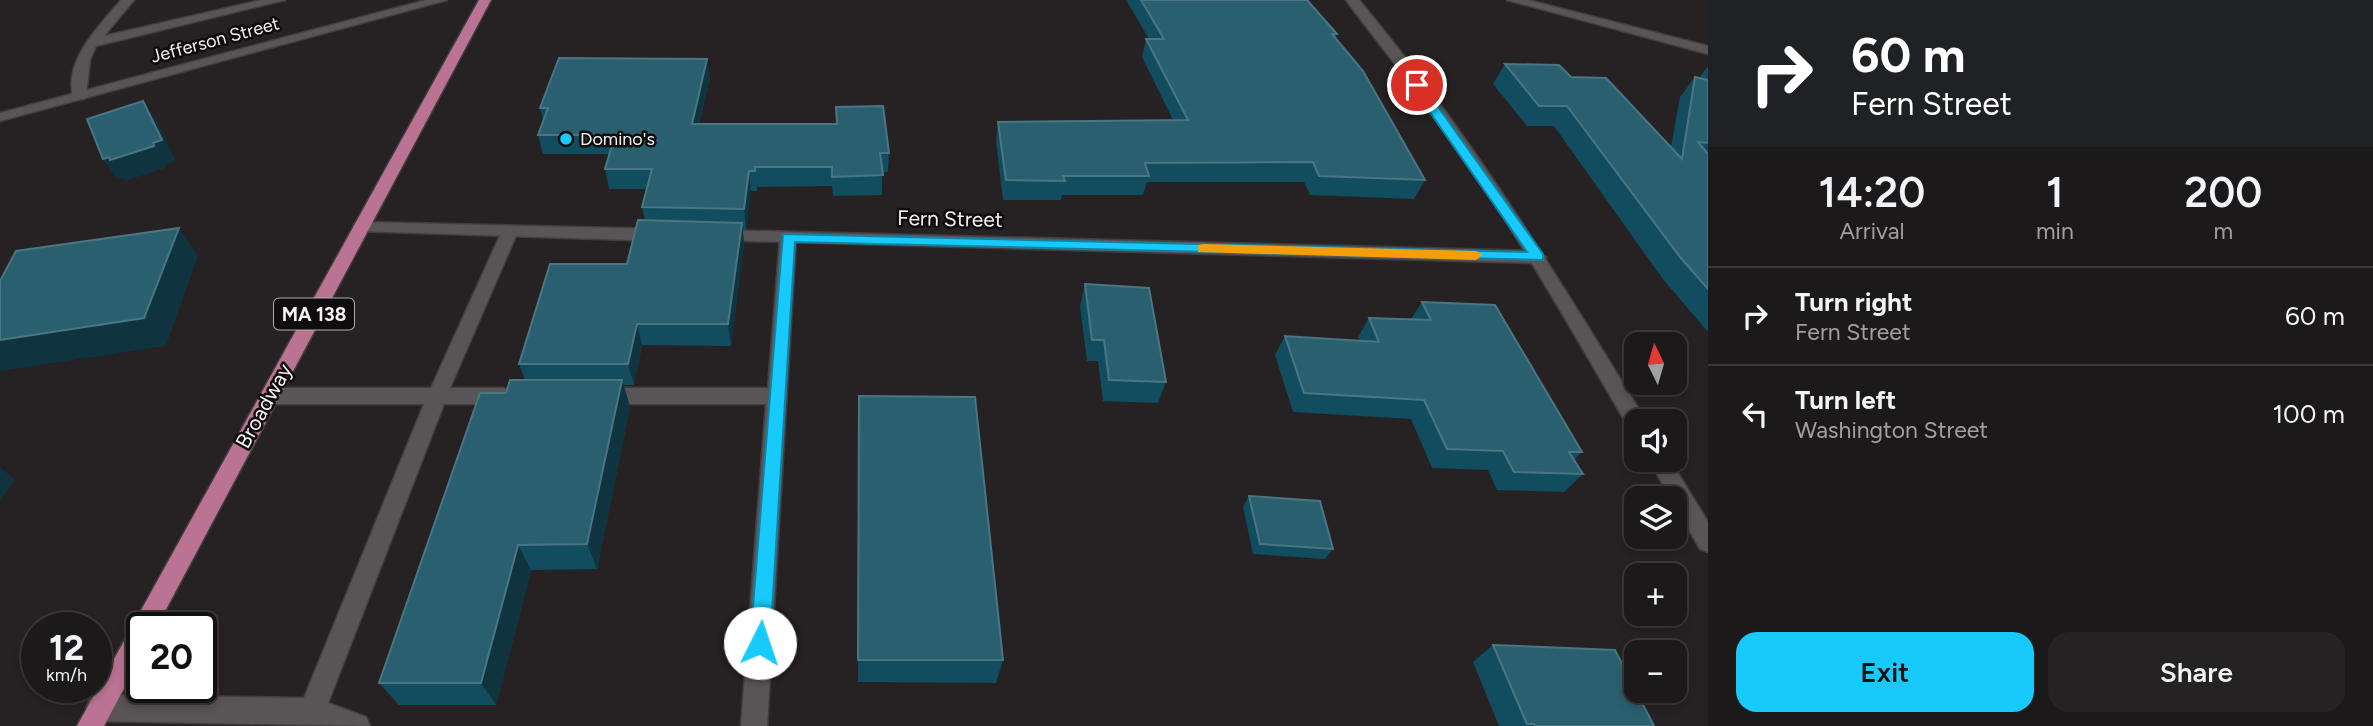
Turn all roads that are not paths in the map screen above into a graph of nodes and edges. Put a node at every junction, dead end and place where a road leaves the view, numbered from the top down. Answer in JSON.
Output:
{"nodes":[{"id":1,"x":128,"y":0,"type":"edge"},
{"id":2,"x":279,"y":0,"type":"edge"},
{"id":3,"x":441,"y":0,"type":"edge"},
{"id":4,"x":485,"y":0,"type":"edge"},
{"id":5,"x":1352,"y":0,"type":"edge"},
{"id":6,"x":1513,"y":0,"type":"edge"},
{"id":7,"x":91,"y":43,"type":"junction"},
{"id":8,"x":1708,"y":50,"type":"edge"},
{"id":9,"x":79,"y":96,"type":"junction"},
{"id":10,"x":0,"y":117,"type":"edge"},
{"id":11,"x":361,"y":227,"type":"junction"},
{"id":12,"x":510,"y":231,"type":"junction"},
{"id":13,"x":677,"y":235,"type":"edge"},
{"id":14,"x":705,"y":236,"type":"edge"},
{"id":15,"x":788,"y":238,"type":"junction"},
{"id":16,"x":1538,"y":257,"type":"junction"},
{"id":17,"x":270,"y":396,"type":"junction"},
{"id":18,"x":437,"y":396,"type":"junction"},
{"id":19,"x":518,"y":396,"type":"edge"},
{"id":20,"x":586,"y":396,"type":"edge"},
{"id":21,"x":777,"y":396,"type":"junction"},
{"id":22,"x":1628,"y":409,"type":"edge"},
{"id":23,"x":1666,"y":472,"type":"edge"},
{"id":24,"x":1708,"y":542,"type":"edge"},
{"id":25,"x":151,"y":612,"type":"edge"},
{"id":26,"x":126,"y":659,"type":"edge"},
{"id":27,"x":312,"y":711,"type":"junction"},
{"id":28,"x":95,"y":717,"type":"edge"},
{"id":29,"x":357,"y":726,"type":"edge"},
{"id":30,"x":754,"y":726,"type":"edge"}],
"edges":[{"from":1,"to":7,"type":"street"},
{"from":2,"to":7,"type":"street"},
{"from":3,"to":9,"type":"street","name":"Jefferson Street"},
{"from":4,"to":11,"type":"main road","name":"Broadway","number":"MA 138"},
{"from":5,"to":16,"type":"street"},
{"from":6,"to":8,"type":"street"},
{"from":7,"to":9,"type":"street"},
{"from":9,"to":10,"type":"street","name":"Jefferson Street"},
{"from":11,"to":12,"type":"street"},
{"from":11,"to":17,"type":"main road","name":"Broadway","number":"MA 138"},
{"from":12,"to":13,"type":"street"},
{"from":12,"to":18,"type":"street"},
{"from":14,"to":15,"type":"street","name":"Fern Street"},
{"from":15,"to":16,"type":"street","name":"Fern Street"},
{"from":15,"to":21,"type":"street"},
{"from":16,"to":22,"type":"street"},
{"from":17,"to":18,"type":"street"},
{"from":17,"to":25,"type":"main road","name":"Broadway","number":"MA 138"},
{"from":18,"to":19,"type":"street"},
{"from":18,"to":27,"type":"street"},
{"from":20,"to":21,"type":"street"},
{"from":21,"to":30,"type":"street"},
{"from":23,"to":24,"type":"street"},
{"from":26,"to":28,"type":"main road","name":"Broadway","number":"MA 138"},
{"from":27,"to":28,"type":"street"},
{"from":27,"to":29,"type":"street"}]}
